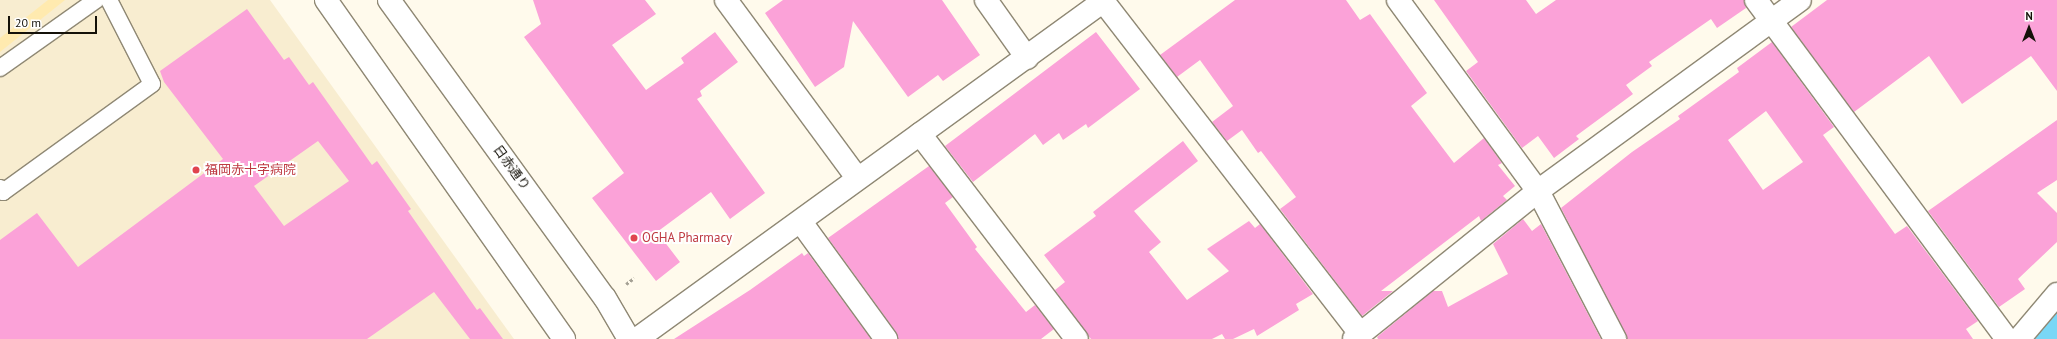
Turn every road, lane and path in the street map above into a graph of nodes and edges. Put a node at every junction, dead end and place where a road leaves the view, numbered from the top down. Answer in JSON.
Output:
{"nodes":[{"id":1,"x":96,"y":0,"type":"edge"},
{"id":2,"x":109,"y":0,"type":"edge"},
{"id":3,"x":326,"y":0,"type":"edge"},
{"id":4,"x":389,"y":0,"type":"edge"},
{"id":5,"x":726,"y":0,"type":"edge"},
{"id":6,"x":986,"y":0,"type":"edge"},
{"id":7,"x":1398,"y":0,"type":"edge"},
{"id":8,"x":1756,"y":0,"type":"edge"},
{"id":9,"x":1800,"y":0,"type":"edge"},
{"id":10,"x":1104,"y":1,"type":"edge"},
{"id":11,"x":1771,"y":21,"type":"junction"},
{"id":12,"x":1027,"y":58,"type":"junction"},
{"id":13,"x":0,"y":68,"type":"edge"},
{"id":14,"x":920,"y":134,"type":"junction"},
{"id":15,"x":857,"y":178,"type":"junction"},
{"id":16,"x":0,"y":188,"type":"edge"},
{"id":17,"x":1538,"y":191,"type":"junction"},
{"id":18,"x":801,"y":222,"type":"junction"},
{"id":19,"x":2057,"y":294,"type":"edge"},
{"id":20,"x":1357,"y":337,"type":"edge"},
{"id":21,"x":564,"y":339,"type":"edge"},
{"id":22,"x":629,"y":339,"type":"edge"},
{"id":23,"x":637,"y":339,"type":"edge"},
{"id":24,"x":886,"y":339,"type":"edge"},
{"id":25,"x":1077,"y":339,"type":"edge"},
{"id":26,"x":1615,"y":339,"type":"edge"},
{"id":27,"x":2007,"y":339,"type":"edge"},
{"id":28,"x":2019,"y":339,"type":"edge"}],
"edges":[{"from":1,"to":13,"type":"lane"},
{"from":2,"to":16,"type":"lane"},
{"from":3,"to":21,"type":"street"},
{"from":4,"to":22,"type":"street","name":"日赤通り"},
{"from":5,"to":15,"type":"street"},
{"from":6,"to":12,"type":"street"},
{"from":7,"to":17,"type":"street"},
{"from":8,"to":11,"type":"street"},
{"from":9,"to":11,"type":"street"},
{"from":10,"to":12,"type":"street"},
{"from":10,"to":20,"type":"street"},
{"from":11,"to":17,"type":"street"},
{"from":11,"to":27,"type":"street"},
{"from":12,"to":14,"type":"street"},
{"from":14,"to":15,"type":"street"},
{"from":14,"to":25,"type":"street"},
{"from":15,"to":18,"type":"street"},
{"from":17,"to":20,"type":"street"},
{"from":17,"to":26,"type":"street"},
{"from":18,"to":23,"type":"street"},
{"from":18,"to":24,"type":"street"},
{"from":19,"to":28,"type":"street"}]}
